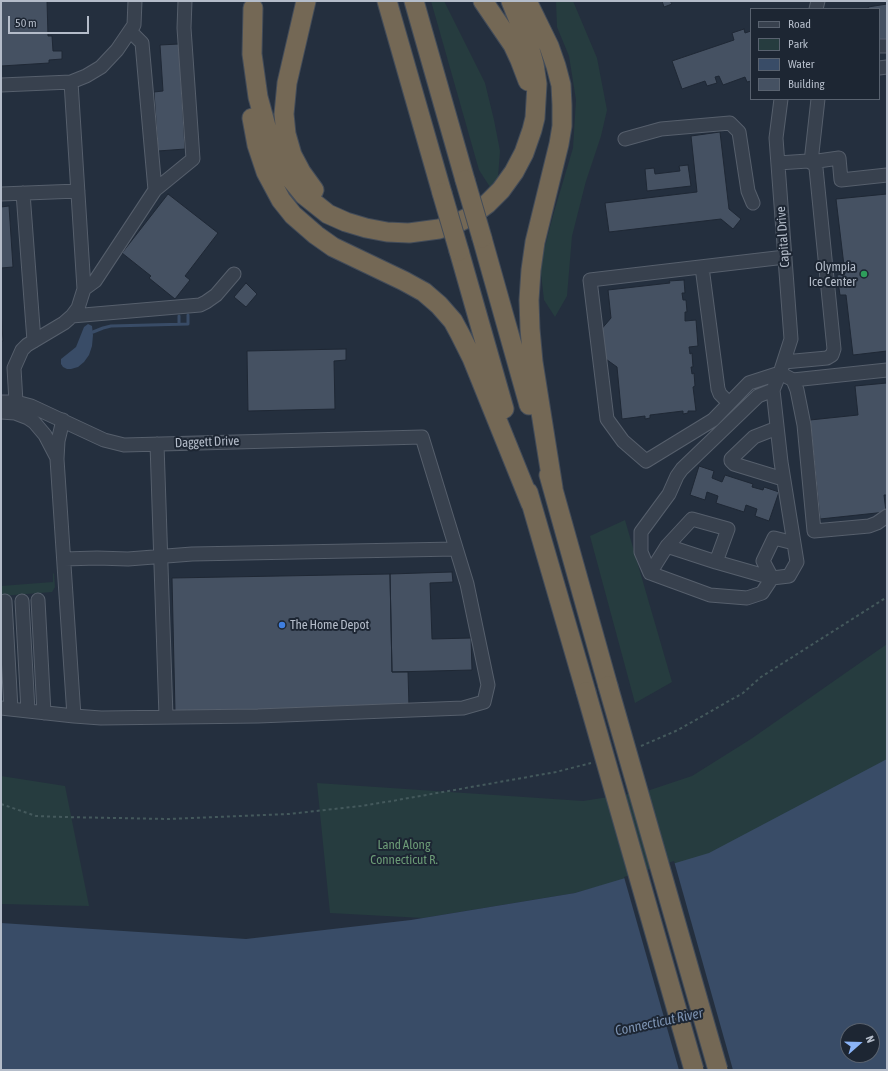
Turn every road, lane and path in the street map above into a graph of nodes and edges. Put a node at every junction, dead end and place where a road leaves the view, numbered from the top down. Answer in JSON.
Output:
{"nodes":[{"id":1,"x":135,"y":1,"type":"edge"},
{"id":2,"x":185,"y":1,"type":"edge"},
{"id":3,"x":306,"y":1,"type":"edge"},
{"id":4,"x":387,"y":1,"type":"edge"},
{"id":5,"x":414,"y":1,"type":"edge"},
{"id":6,"x":483,"y":1,"type":"edge"},
{"id":7,"x":511,"y":1,"type":"edge"},
{"id":8,"x":527,"y":1,"type":"edge"},
{"id":9,"x":253,"y":4,"type":"edge"},
{"id":10,"x":130,"y":31,"type":"junction"},
{"id":11,"x":72,"y":82,"type":"junction"},
{"id":12,"x":1,"y":85,"type":"edge"},
{"id":13,"x":781,"y":100,"type":"edge"},
{"id":14,"x":818,"y":100,"type":"edge"},
{"id":15,"x":625,"y":139,"type":"dead end"},
{"id":16,"x":811,"y":162,"type":"junction"},
{"id":17,"x":778,"y":164,"type":"junction"},
{"id":18,"x":514,"y":172,"type":"junction"},
{"id":19,"x":887,"y":175,"type":"edge"},
{"id":20,"x":78,"y":190,"type":"junction"},
{"id":21,"x":155,"y":190,"type":"junction"},
{"id":22,"x":23,"y":193,"type":"junction"},
{"id":23,"x":1,"y":194,"type":"edge"},
{"id":24,"x":753,"y":203,"type":"dead end"},
{"id":25,"x":387,"y":232,"type":"junction"},
{"id":26,"x":785,"y":257,"type":"junction"},
{"id":27,"x":702,"y":267,"type":"junction"},
{"id":28,"x":234,"y":274,"type":"dead end"},
{"id":29,"x":84,"y":288,"type":"junction"},
{"id":30,"x":72,"y":316,"type":"junction"},
{"id":31,"x":34,"y":341,"type":"junction"},
{"id":32,"x":782,"y":368,"type":"junction"},
{"id":33,"x":8,"y":369,"type":"edge"},
{"id":34,"x":887,"y":370,"type":"edge"},
{"id":35,"x":793,"y":380,"type":"junction"},
{"id":36,"x":773,"y":390,"type":"junction"},
{"id":37,"x":1,"y":402,"type":"edge"},
{"id":38,"x":16,"y":402,"type":"junction"},
{"id":39,"x":730,"y":403,"type":"junction"},
{"id":40,"x":1,"y":412,"type":"edge"},
{"id":41,"x":63,"y":420,"type":"junction"},
{"id":42,"x":777,"y":428,"type":"junction"},
{"id":43,"x":157,"y":444,"type":"junction"},
{"id":44,"x":57,"y":459,"type":"junction"},
{"id":45,"x":783,"y":478,"type":"junction"},
{"id":46,"x":553,"y":488,"type":"junction"},
{"id":47,"x":531,"y":504,"type":"junction"},
{"id":48,"x":887,"y":516,"type":"edge"},
{"id":49,"x":794,"y":543,"type":"junction"},
{"id":50,"x":667,"y":546,"type":"junction"},
{"id":51,"x":456,"y":549,"type":"junction"},
{"id":52,"x":160,"y":557,"type":"junction"},
{"id":53,"x":64,"y":560,"type":"junction"},
{"id":54,"x":716,"y":562,"type":"junction"},
{"id":55,"x":650,"y":573,"type":"junction"},
{"id":56,"x":772,"y":578,"type":"junction"},
{"id":57,"x":887,"y":597,"type":"edge"},
{"id":58,"x":1,"y":656,"type":"edge"},
{"id":59,"x":21,"y":710,"type":"edge"},
{"id":60,"x":74,"y":716,"type":"junction"},
{"id":61,"x":166,"y":717,"type":"junction"},
{"id":62,"x":639,"y":747,"type":"dead end"},
{"id":63,"x":597,"y":761,"type":"dead end"},
{"id":64,"x":1,"y":804,"type":"edge"},
{"id":65,"x":694,"y":1070,"type":"edge"},
{"id":66,"x":718,"y":1070,"type":"edge"}],
"edges":[{"from":1,"to":10,"type":"street"},
{"from":2,"to":21,"type":"street"},
{"from":3,"to":25,"type":"highway"},
{"from":4,"to":47,"type":"highway","bridge":true},
{"from":5,"to":46,"type":"highway","bridge":true},
{"from":6,"to":18,"type":"highway"},
{"from":7,"to":18,"type":"highway"},
{"from":8,"to":46,"type":"highway"},
{"from":9,"to":25,"type":"highway"},
{"from":9,"to":47,"type":"highway"},
{"from":10,"to":11,"type":"street"},
{"from":10,"to":21,"type":"street"},
{"from":11,"to":12,"type":"street"},
{"from":11,"to":20,"type":"street"},
{"from":13,"to":17,"type":"street","name":"Capital Drive"},
{"from":14,"to":16,"type":"street"},
{"from":15,"to":24,"type":"street"},
{"from":16,"to":17,"type":"street"},
{"from":16,"to":19,"type":"street"},
{"from":16,"to":32,"type":"street"},
{"from":17,"to":26,"type":"street","name":"Capital Drive"},
{"from":18,"to":25,"type":"highway"},
{"from":20,"to":22,"type":"street"},
{"from":20,"to":29,"type":"street"},
{"from":21,"to":29,"type":"street"},
{"from":22,"to":23,"type":"street"},
{"from":22,"to":31,"type":"street"},
{"from":26,"to":27,"type":"street"},
{"from":26,"to":32,"type":"street","name":"Capital Drive"},
{"from":27,"to":39,"type":"street"},
{"from":27,"to":39,"type":"street"},
{"from":28,"to":30,"type":"street"},
{"from":29,"to":30,"type":"street"},
{"from":30,"to":31,"type":"street"},
{"from":31,"to":33,"type":"street"},
{"from":32,"to":35,"type":"street"},
{"from":32,"to":36,"type":"street","name":"Capital Drive"},
{"from":32,"to":39,"type":"street"},
{"from":33,"to":38,"type":"street"},
{"from":34,"to":35,"type":"street"},
{"from":35,"to":48,"type":"street"},
{"from":36,"to":42,"type":"street"},
{"from":36,"to":55,"type":"street"},
{"from":37,"to":38,"type":"street","name":"Daggett Drive"},
{"from":38,"to":41,"type":"street","name":"Daggett Drive"},
{"from":40,"to":44,"type":"street"},
{"from":41,"to":43,"type":"street","name":"Daggett Drive"},
{"from":41,"to":44,"type":"street"},
{"from":42,"to":45,"type":"street"},
{"from":42,"to":45,"type":"street"},
{"from":43,"to":51,"type":"street","name":"Daggett Drive"},
{"from":43,"to":52,"type":"street"},
{"from":44,"to":53,"type":"street"},
{"from":45,"to":49,"type":"street"},
{"from":46,"to":66,"type":"highway","bridge":true},
{"from":47,"to":65,"type":"highway","bridge":true},
{"from":49,"to":56,"type":"street"},
{"from":49,"to":56,"type":"street"},
{"from":50,"to":54,"type":"street"},
{"from":50,"to":54,"type":"street"},
{"from":50,"to":55,"type":"street"},
{"from":51,"to":52,"type":"street"},
{"from":51,"to":61,"type":"street"},
{"from":52,"to":53,"type":"street"},
{"from":52,"to":61,"type":"street"},
{"from":53,"to":60,"type":"street"},
{"from":54,"to":56,"type":"street"},
{"from":55,"to":56,"type":"street"},
{"from":57,"to":62,"type":"path"},
{"from":58,"to":59,"type":"street"},
{"from":59,"to":59,"type":"street"},
{"from":59,"to":60,"type":"street"},
{"from":60,"to":61,"type":"street"},
{"from":63,"to":64,"type":"path"}]}
